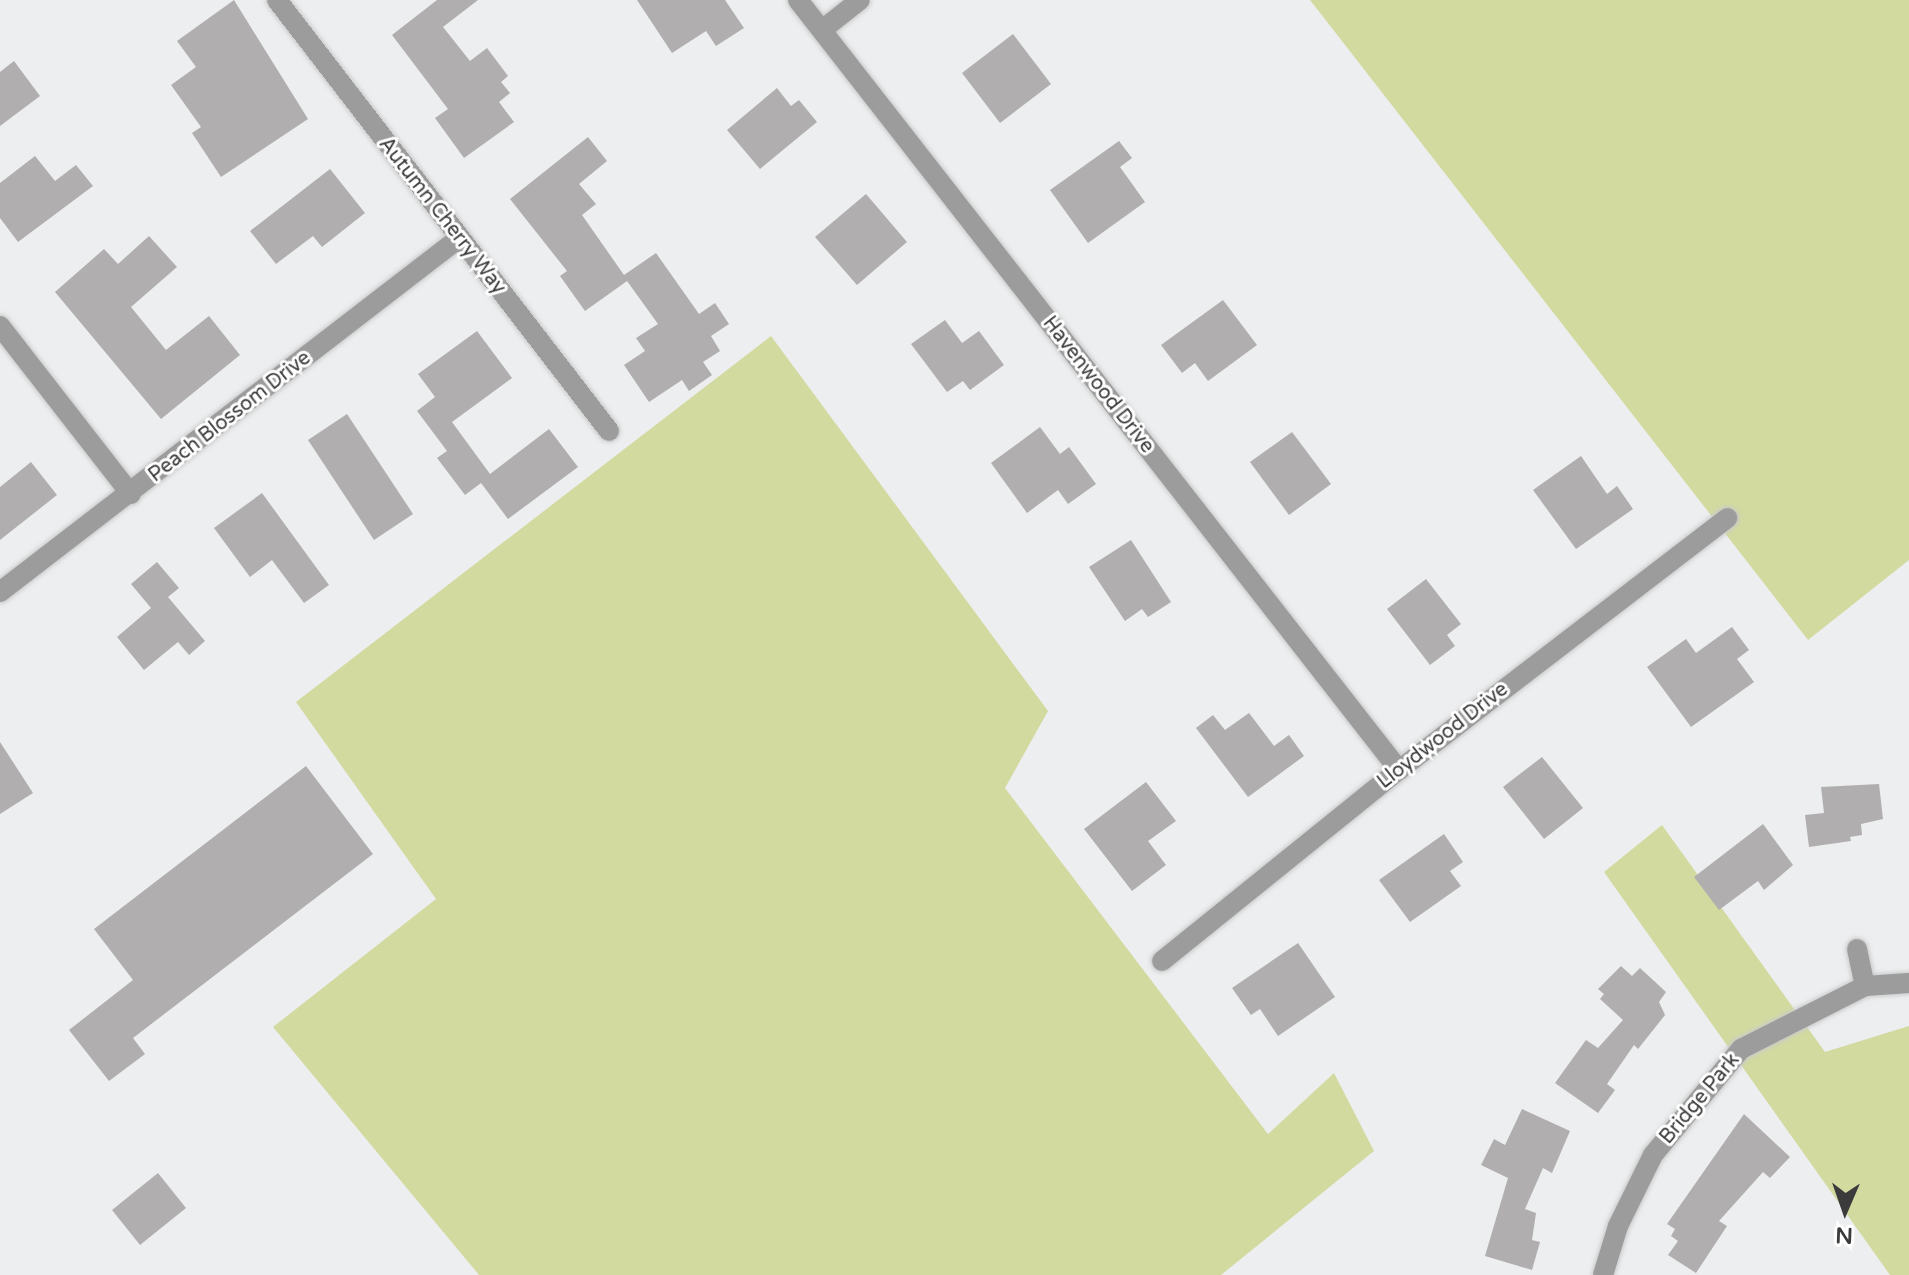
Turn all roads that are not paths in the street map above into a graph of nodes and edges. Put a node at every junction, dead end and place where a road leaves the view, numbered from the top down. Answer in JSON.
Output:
{"nodes":[{"id":1,"x":277,"y":0,"type":"edge"},
{"id":2,"x":798,"y":0,"type":"edge"},
{"id":3,"x":860,"y":0,"type":"edge"},
{"id":4,"x":822,"y":30,"type":"junction"},
{"id":5,"x":458,"y":239,"type":"junction"},
{"id":6,"x":0,"y":326,"type":"edge"},
{"id":7,"x":609,"y":431,"type":"dead end"},
{"id":8,"x":131,"y":494,"type":"junction"},
{"id":9,"x":1728,"y":518,"type":"dead end"},
{"id":10,"x":0,"y":592,"type":"edge"},
{"id":11,"x":1399,"y":770,"type":"junction"},
{"id":12,"x":1857,"y":949,"type":"dead end"},
{"id":13,"x":1162,"y":961,"type":"dead end"},
{"id":14,"x":1909,"y":983,"type":"edge"},
{"id":15,"x":1865,"y":986,"type":"junction"},
{"id":16,"x":1603,"y":1275,"type":"edge"}],
"edges":[{"from":1,"to":5,"type":"street","name":"Autumn Cherry Way"},
{"from":2,"to":4,"type":"street","name":"Havenwood Drive"},
{"from":3,"to":4,"type":"street"},
{"from":4,"to":11,"type":"street","name":"Havenwood Drive"},
{"from":5,"to":7,"type":"street","name":"Autumn Cherry Way"},
{"from":5,"to":8,"type":"street","name":"Peach Blossom Drive"},
{"from":6,"to":8,"type":"street"},
{"from":8,"to":10,"type":"street","name":"Peach Blossom Drive"},
{"from":9,"to":11,"type":"street","name":"Lloydwood Drive"},
{"from":11,"to":13,"type":"street","name":"Lloydwood Drive"},
{"from":12,"to":15,"type":"street"},
{"from":14,"to":15,"type":"street","name":"Bridge Park"},
{"from":15,"to":16,"type":"street","name":"Bridge Park"}]}
